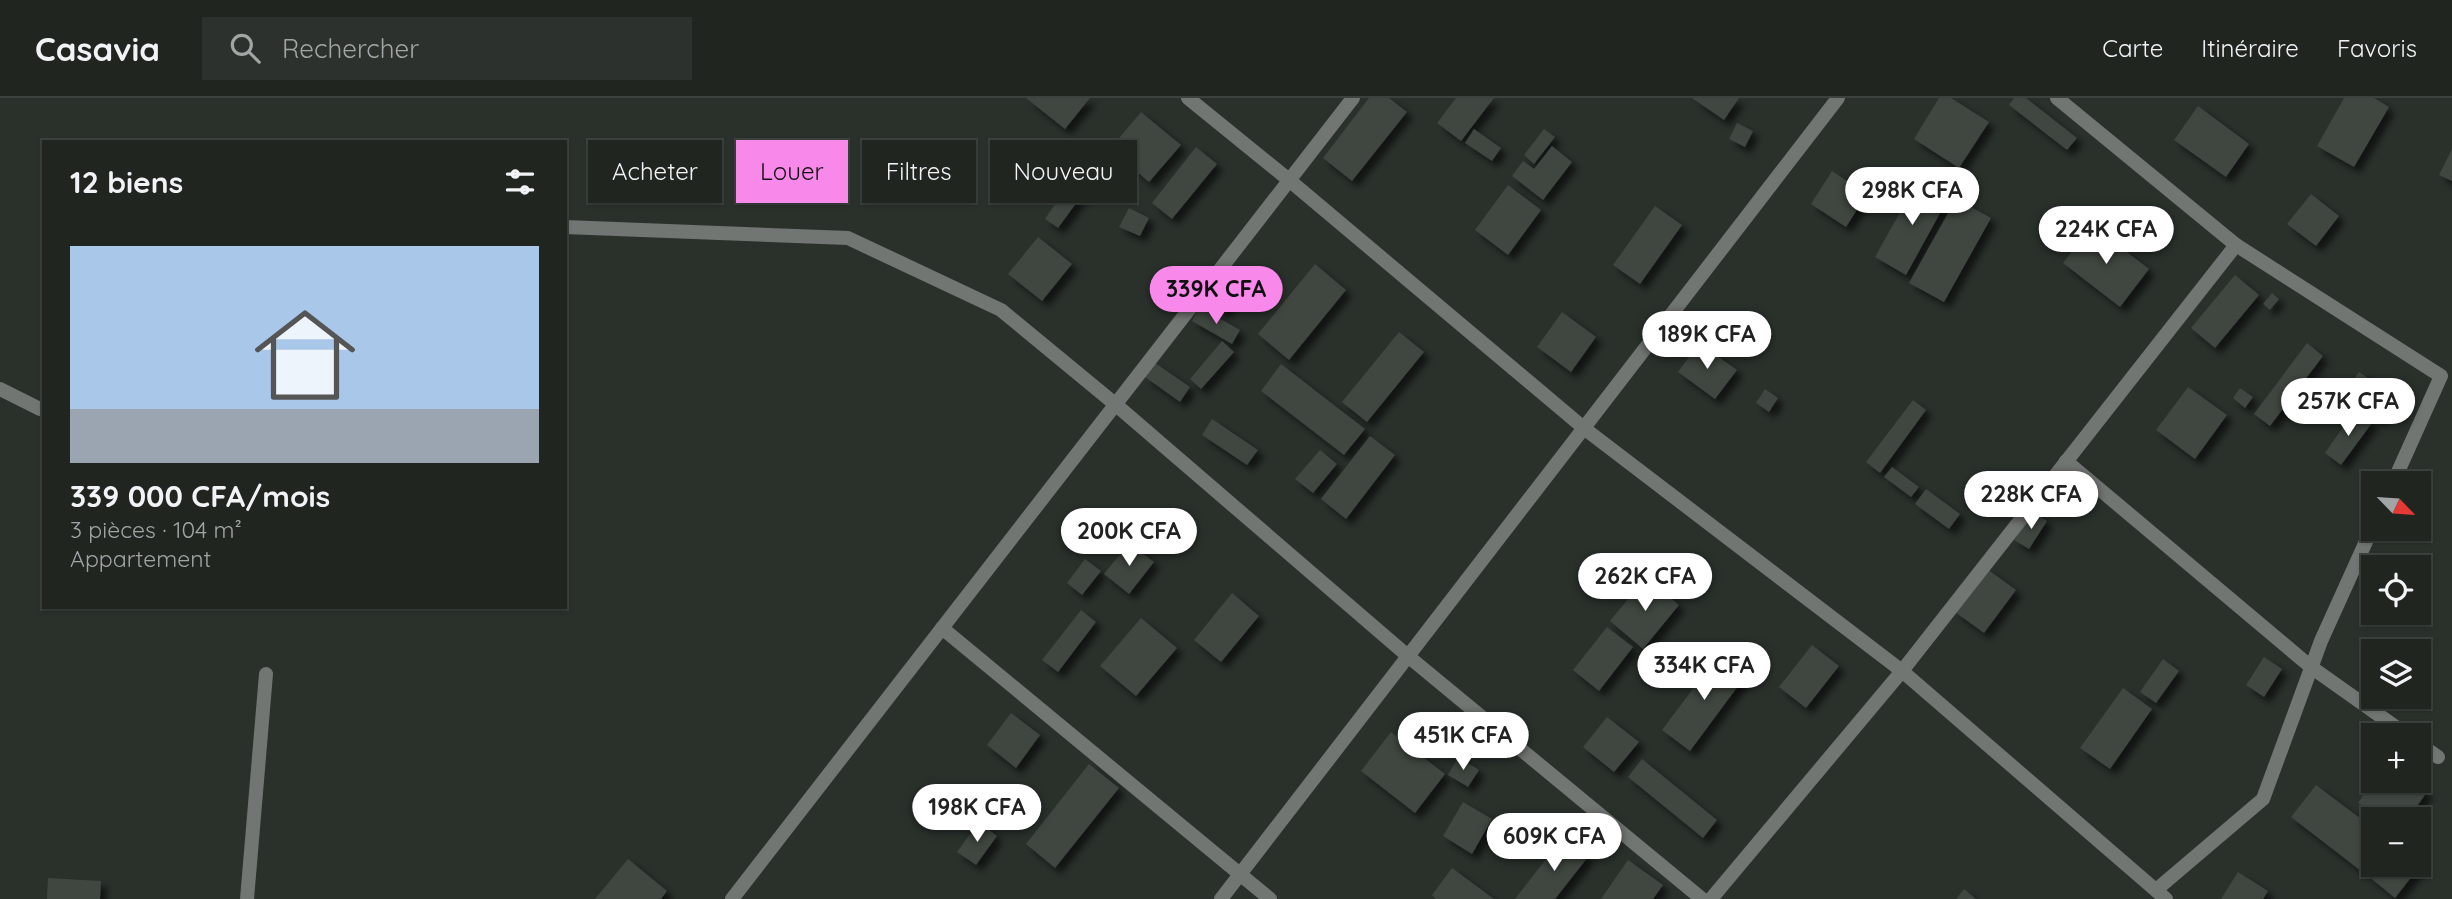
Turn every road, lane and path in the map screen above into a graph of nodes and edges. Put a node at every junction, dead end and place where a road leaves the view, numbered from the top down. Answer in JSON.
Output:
{"nodes":[{"id":1,"x":1188,"y":98,"type":"edge"},
{"id":2,"x":1353,"y":98,"type":"edge"},
{"id":3,"x":1838,"y":98,"type":"edge"},
{"id":4,"x":2057,"y":98,"type":"edge"},
{"id":5,"x":1289,"y":180,"type":"junction"},
{"id":6,"x":567,"y":228,"type":"edge"},
{"id":7,"x":2236,"y":245,"type":"junction"},
{"id":8,"x":0,"y":389,"type":"edge"},
{"id":9,"x":1115,"y":404,"type":"junction"},
{"id":10,"x":42,"y":408,"type":"edge"},
{"id":11,"x":1585,"y":429,"type":"junction"},
{"id":12,"x":2066,"y":461,"type":"junction"},
{"id":13,"x":2398,"y":471,"type":"edge"},
{"id":14,"x":2366,"y":541,"type":"edge"},
{"id":15,"x":942,"y":628,"type":"junction"},
{"id":16,"x":1409,"y":657,"type":"junction"},
{"id":17,"x":2311,"y":667,"type":"junction"},
{"id":18,"x":1902,"y":671,"type":"junction"},
{"id":19,"x":266,"y":674,"type":"dead end"},
{"id":20,"x":2390,"y":723,"type":"edge"},
{"id":21,"x":2431,"y":752,"type":"edge"},
{"id":22,"x":2438,"y":757,"type":"dead end"},
{"id":23,"x":1241,"y":874,"type":"junction"},
{"id":24,"x":2161,"y":895,"type":"edge"},
{"id":25,"x":247,"y":899,"type":"edge"},
{"id":26,"x":732,"y":899,"type":"edge"},
{"id":27,"x":1221,"y":899,"type":"edge"},
{"id":28,"x":1270,"y":899,"type":"edge"},
{"id":29,"x":1702,"y":899,"type":"edge"},
{"id":30,"x":1711,"y":899,"type":"edge"}],
"edges":[{"from":1,"to":5,"type":"street"},
{"from":2,"to":5,"type":"street"},
{"from":3,"to":11,"type":"street"},
{"from":4,"to":7,"type":"street"},
{"from":5,"to":9,"type":"street"},
{"from":5,"to":11,"type":"street"},
{"from":6,"to":9,"type":"street"},
{"from":7,"to":12,"type":"street"},
{"from":7,"to":13,"type":"street"},
{"from":8,"to":10,"type":"street"},
{"from":9,"to":15,"type":"street"},
{"from":9,"to":16,"type":"street"},
{"from":11,"to":16,"type":"street"},
{"from":11,"to":18,"type":"street"},
{"from":12,"to":17,"type":"street"},
{"from":12,"to":18,"type":"street"},
{"from":14,"to":17,"type":"street"},
{"from":15,"to":23,"type":"street"},
{"from":15,"to":26,"type":"street"},
{"from":16,"to":23,"type":"street"},
{"from":16,"to":29,"type":"street"},
{"from":17,"to":20,"type":"street"},
{"from":17,"to":24,"type":"street"},
{"from":18,"to":24,"type":"street"},
{"from":18,"to":30,"type":"street"},
{"from":19,"to":25,"type":"street"},
{"from":21,"to":22,"type":"street"},
{"from":23,"to":27,"type":"street"},
{"from":23,"to":28,"type":"street"}]}
